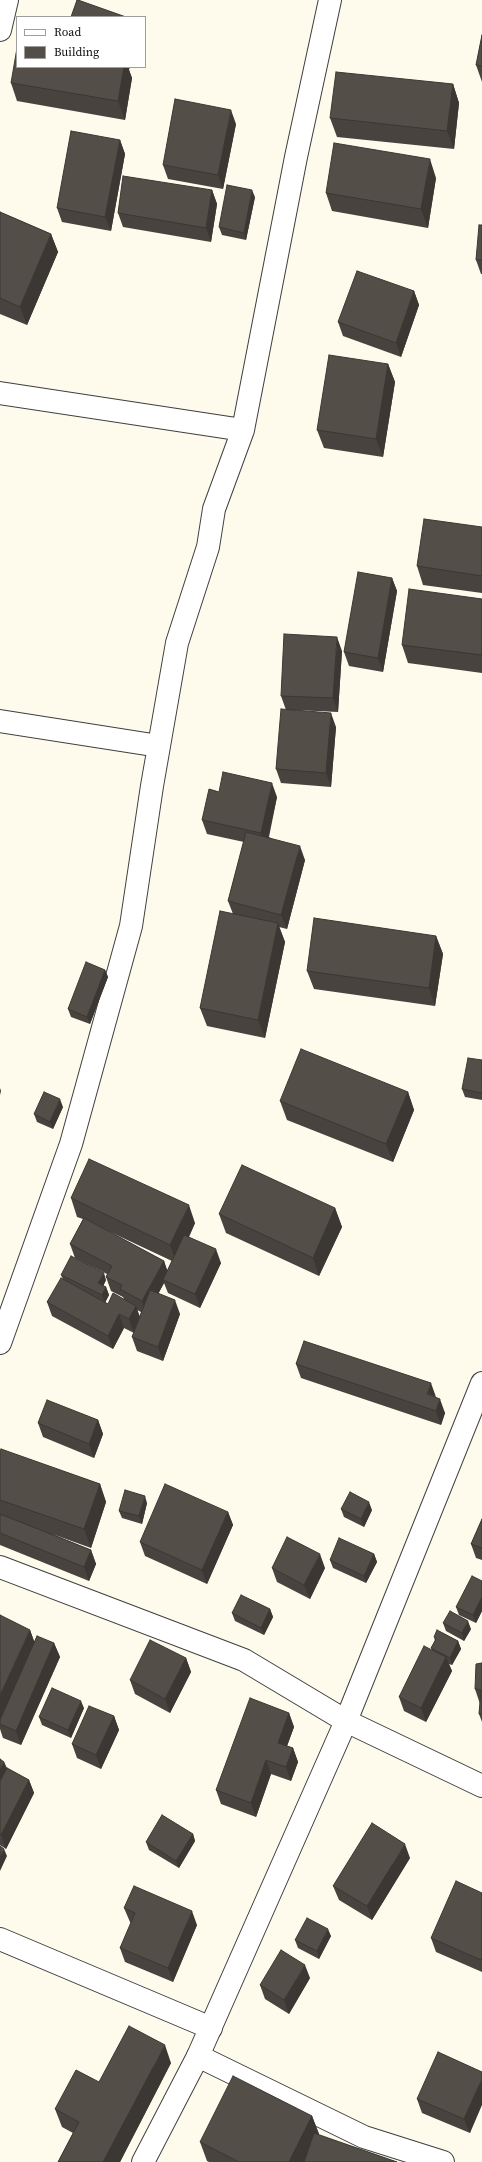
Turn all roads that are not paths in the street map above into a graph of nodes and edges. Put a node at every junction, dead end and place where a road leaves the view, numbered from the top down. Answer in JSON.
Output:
{"nodes":[{"id":1,"x":7,"y":0,"type":"edge"},
{"id":2,"x":330,"y":0,"type":"edge"},
{"id":3,"x":0,"y":30,"type":"edge"},
{"id":4,"x":0,"y":393,"type":"edge"},
{"id":5,"x":244,"y":430,"type":"junction"},
{"id":6,"x":0,"y":721,"type":"edge"},
{"id":7,"x":159,"y":746,"type":"junction"},
{"id":8,"x":0,"y":1344,"type":"edge"},
{"id":9,"x":482,"y":1383,"type":"edge"},
{"id":10,"x":0,"y":1567,"type":"edge"},
{"id":11,"x":346,"y":1721,"type":"junction"},
{"id":12,"x":482,"y":1786,"type":"edge"},
{"id":13,"x":0,"y":1939,"type":"edge"},
{"id":14,"x":211,"y":2028,"type":"junction"},
{"id":15,"x":198,"y":2056,"type":"junction"},
{"id":16,"x":143,"y":2162,"type":"edge"},
{"id":17,"x":443,"y":2162,"type":"edge"}],
"edges":[{"from":1,"to":3,"type":"street"},
{"from":2,"to":5,"type":"street"},
{"from":4,"to":5,"type":"street"},
{"from":5,"to":7,"type":"street"},
{"from":6,"to":7,"type":"street"},
{"from":7,"to":8,"type":"street"},
{"from":9,"to":11,"type":"street"},
{"from":10,"to":11,"type":"street"},
{"from":11,"to":12,"type":"street"},
{"from":11,"to":14,"type":"street"},
{"from":13,"to":14,"type":"street"},
{"from":14,"to":15,"type":"street"},
{"from":15,"to":16,"type":"street"},
{"from":15,"to":17,"type":"street"}]}
